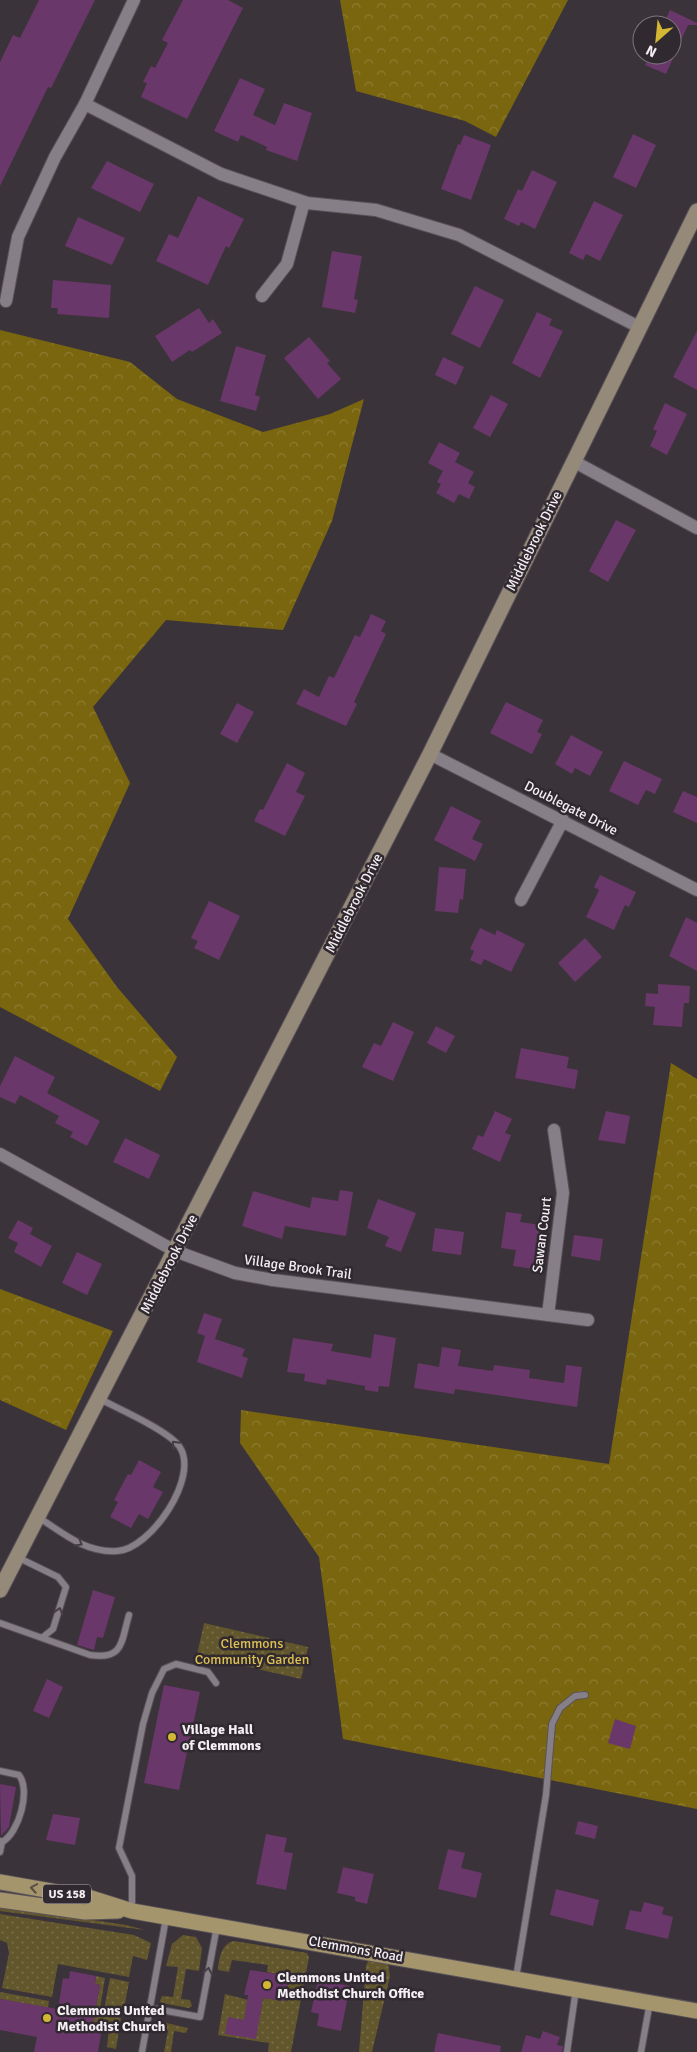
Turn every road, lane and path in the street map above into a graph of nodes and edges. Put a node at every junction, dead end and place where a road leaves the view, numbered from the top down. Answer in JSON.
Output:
{"nodes":[{"id":1,"x":134,"y":0,"type":"edge"},
{"id":2,"x":84,"y":104,"type":"junction"},
{"id":3,"x":304,"y":202,"type":"junction"},
{"id":4,"x":697,"y":211,"type":"edge"},
{"id":5,"x":262,"y":296,"type":"dead end"},
{"id":6,"x":6,"y":301,"type":"dead end"},
{"id":7,"x":639,"y":327,"type":"junction"},
{"id":8,"x":573,"y":461,"type":"junction"},
{"id":9,"x":697,"y":528,"type":"edge"},
{"id":10,"x":430,"y":754,"type":"junction"},
{"id":11,"x":562,"y":820,"type":"junction"},
{"id":12,"x":697,"y":890,"type":"edge"},
{"id":13,"x":521,"y":900,"type":"dead end"},
{"id":14,"x":554,"y":1130,"type":"dead end"},
{"id":15,"x":0,"y":1154,"type":"edge"},
{"id":16,"x":175,"y":1251,"type":"junction"},
{"id":17,"x":548,"y":1315,"type":"junction"},
{"id":18,"x":588,"y":1320,"type":"dead end"},
{"id":19,"x":100,"y":1398,"type":"junction"},
{"id":20,"x":38,"y":1518,"type":"junction"},
{"id":21,"x":17,"y":1557,"type":"junction"},
{"id":22,"x":1,"y":1587,"type":"edge"},
{"id":23,"x":129,"y":1615,"type":"dead end"},
{"id":24,"x":0,"y":1623,"type":"edge"},
{"id":25,"x":43,"y":1637,"type":"junction"},
{"id":26,"x":216,"y":1683,"type":"dead end"},
{"id":27,"x":585,"y":1695,"type":"dead end"},
{"id":28,"x":0,"y":1771,"type":"edge"},
{"id":29,"x":1,"y":1841,"type":"edge"},
{"id":30,"x":0,"y":1852,"type":"edge"},
{"id":31,"x":0,"y":1882,"type":"edge"},
{"id":32,"x":0,"y":1900,"type":"edge"},
{"id":33,"x":132,"y":1911,"type":"junction"},
{"id":34,"x":166,"y":1916,"type":"junction"},
{"id":35,"x":217,"y":1925,"type":"junction"},
{"id":36,"x":516,"y":1978,"type":"junction"},
{"id":37,"x":576,"y":1989,"type":"junction"},
{"id":38,"x":650,"y":2002,"type":"junction"},
{"id":39,"x":150,"y":2008,"type":"junction"},
{"id":40,"x":697,"y":2011,"type":"edge"},
{"id":41,"x":142,"y":2052,"type":"edge"},
{"id":42,"x":566,"y":2052,"type":"edge"},
{"id":43,"x":641,"y":2052,"type":"edge"}],
"edges":[{"from":1,"to":2,"type":"street"},
{"from":2,"to":3,"type":"street"},
{"from":2,"to":6,"type":"street"},
{"from":3,"to":5,"type":"street"},
{"from":3,"to":7,"type":"street"},
{"from":4,"to":7,"type":"street","name":"Middlebrook Drive"},
{"from":7,"to":8,"type":"street","name":"Middlebrook Drive"},
{"from":8,"to":9,"type":"street"},
{"from":8,"to":10,"type":"street","name":"Middlebrook Drive"},
{"from":10,"to":11,"type":"street","name":"Doublegate Drive"},
{"from":10,"to":16,"type":"street","name":"Middlebrook Drive"},
{"from":11,"to":12,"type":"street","name":"Doublegate Drive"},
{"from":11,"to":13,"type":"street"},
{"from":14,"to":17,"type":"street","name":"Sawan Court"},
{"from":15,"to":16,"type":"street","name":"Village Brook Trail"},
{"from":16,"to":17,"type":"street","name":"Village Brook Trail"},
{"from":16,"to":19,"type":"street","name":"Middlebrook Drive"},
{"from":17,"to":18,"type":"street","name":"Village Brook Trail"},
{"from":19,"to":20,"type":"street","name":"Middlebrook Drive"},
{"from":20,"to":19,"type":"lane","one_way":true},
{"from":20,"to":21,"type":"street","name":"Middlebrook Drive"},
{"from":21,"to":22,"type":"street","name":"Middlebrook Drive"},
{"from":25,"to":21,"type":"lane","one_way":true},
{"from":23,"to":25,"type":"lane"},
{"from":24,"to":25,"type":"lane"},
{"from":26,"to":33,"type":"lane"},
{"from":27,"to":36,"type":"lane"},
{"from":28,"to":29,"type":"lane"},
{"from":29,"to":30,"type":"lane"},
{"from":33,"to":31,"type":"main road","name":"Clemmons Road","number":"US 158","one_way":true},
{"from":32,"to":33,"type":"main road","name":"Clemmons Road","number":"US 158"},
{"from":33,"to":34,"type":"main road","name":"Clemmons Road","number":"US 158"},
{"from":34,"to":35,"type":"main road","name":"Clemmons Road","number":"US 158"},
{"from":34,"to":39,"type":"lane"},
{"from":35,"to":36,"type":"main road","name":"Clemmons Road","number":"US 158"},
{"from":39,"to":35,"type":"lane","one_way":true},
{"from":36,"to":37,"type":"main road","name":"Clemmons Road","number":"US 158"},
{"from":37,"to":38,"type":"main road","name":"Clemmons Road","number":"US 158"},
{"from":37,"to":42,"type":"lane"},
{"from":38,"to":40,"type":"main road","name":"Clemmons Road","number":"US 158"},
{"from":38,"to":43,"type":"lane"},
{"from":39,"to":41,"type":"lane"}]}
